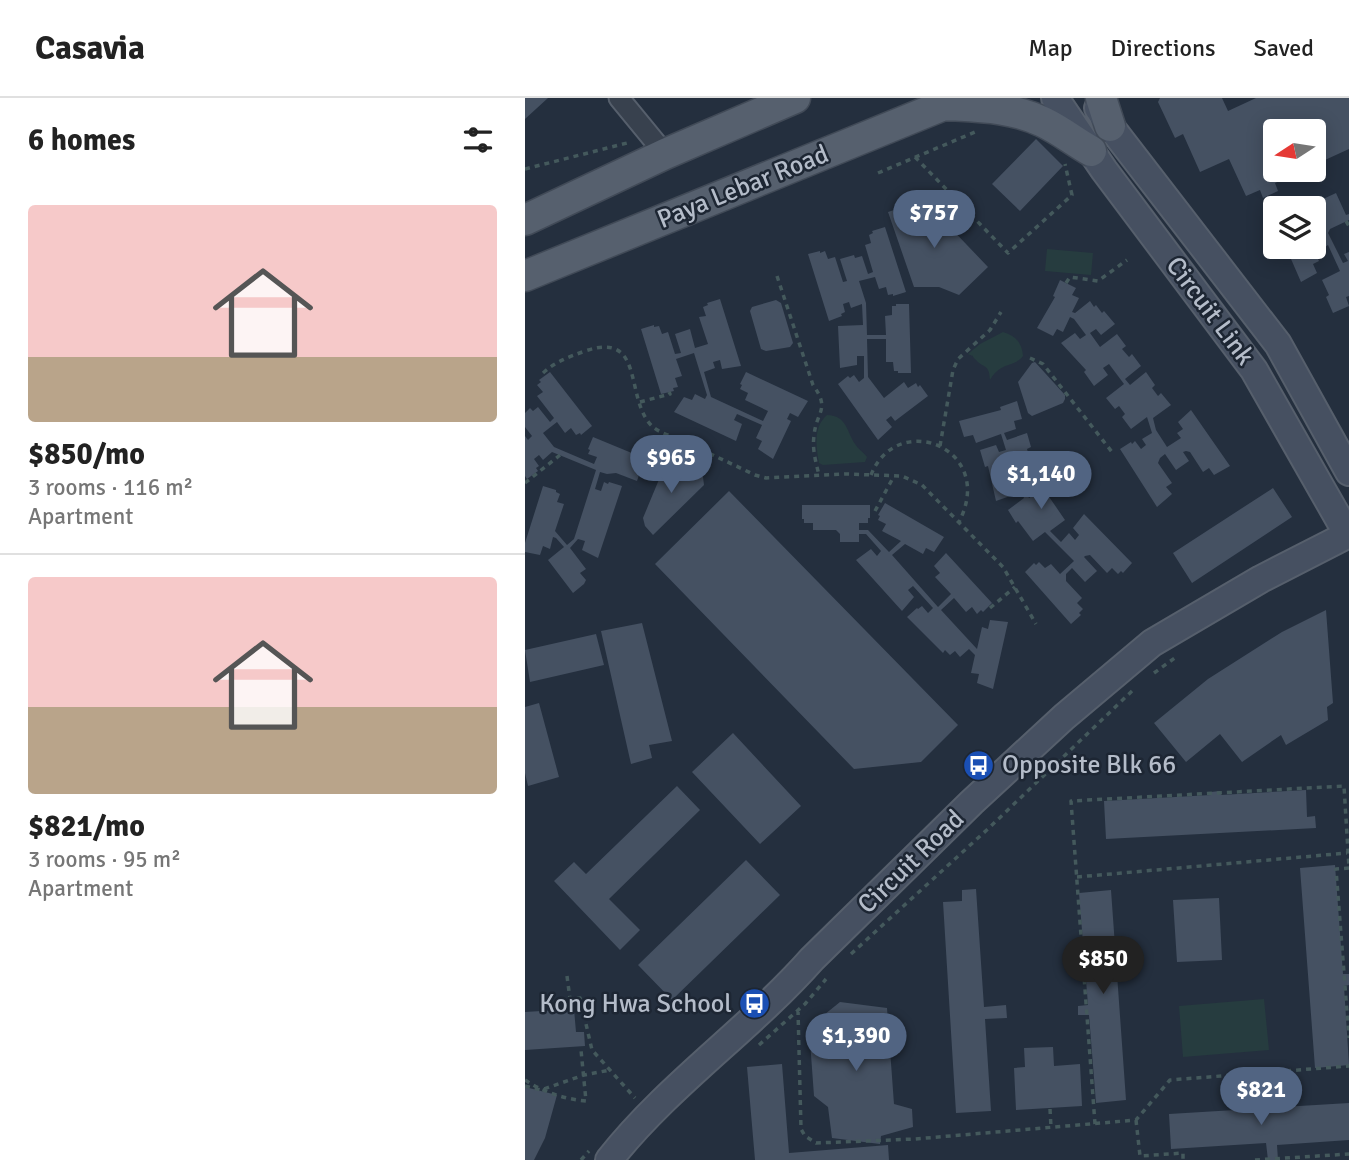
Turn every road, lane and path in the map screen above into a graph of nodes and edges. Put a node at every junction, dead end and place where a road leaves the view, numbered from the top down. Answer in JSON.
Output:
{"nodes":[{"id":1,"x":619,"y":98,"type":"edge"},
{"id":2,"x":795,"y":98,"type":"edge"},
{"id":3,"x":1055,"y":98,"type":"edge"},
{"id":4,"x":1092,"y":98,"type":"edge"},
{"id":5,"x":1101,"y":98,"type":"edge"},
{"id":6,"x":953,"y":102,"type":"edge"},
{"id":7,"x":1110,"y":127,"type":"junction"},
{"id":8,"x":970,"y":135,"type":"dead end"},
{"id":9,"x":666,"y":154,"type":"junction"},
{"id":10,"x":915,"y":157,"type":"junction"},
{"id":11,"x":1078,"y":158,"type":"junction"},
{"id":12,"x":878,"y":173,"type":"dead end"},
{"id":13,"x":525,"y":220,"type":"edge"},
{"id":14,"x":1127,"y":260,"type":"dead end"},
{"id":15,"x":525,"y":275,"type":"edge"},
{"id":16,"x":777,"y":276,"type":"dead end"},
{"id":17,"x":1066,"y":283,"type":"dead end"},
{"id":18,"x":1001,"y":312,"type":"dead end"},
{"id":19,"x":1030,"y":358,"type":"dead end"},
{"id":20,"x":543,"y":373,"type":"dead end"},
{"id":21,"x":669,"y":392,"type":"dead end"},
{"id":22,"x":640,"y":402,"type":"junction"},
{"id":23,"x":940,"y":446,"type":"junction"},
{"id":24,"x":1112,"y":452,"type":"dead end"},
{"id":25,"x":559,"y":455,"type":"dead end"},
{"id":26,"x":1349,"y":471,"type":"edge"},
{"id":27,"x":819,"y":475,"type":"junction"},
{"id":28,"x":871,"y":475,"type":"junction"},
{"id":29,"x":894,"y":476,"type":"junction"},
{"id":30,"x":525,"y":483,"type":"edge"},
{"id":31,"x":875,"y":511,"type":"dead end"},
{"id":32,"x":959,"y":522,"type":"junction"},
{"id":33,"x":1348,"y":535,"type":"edge"},
{"id":34,"x":1015,"y":587,"type":"junction"},
{"id":35,"x":990,"y":608,"type":"dead end"},
{"id":36,"x":1036,"y":624,"type":"dead end"},
{"id":37,"x":1136,"y":687,"type":"dead end"},
{"id":38,"x":1348,"y":853,"type":"edge"},
{"id":39,"x":1349,"y":868,"type":"edge"},
{"id":40,"x":1077,"y":877,"type":"junction"},
{"id":41,"x":849,"y":956,"type":"dead end"},
{"id":42,"x":830,"y":974,"type":"dead end"},
{"id":43,"x":567,"y":976,"type":"dead end"},
{"id":44,"x":1347,"y":980,"type":"edge"},
{"id":45,"x":798,"y":1010,"type":"junction"},
{"id":46,"x":1349,"y":1038,"type":"edge"},
{"id":47,"x":756,"y":1048,"type":"dead end"},
{"id":48,"x":582,"y":1050,"type":"dead end"},
{"id":49,"x":1349,"y":1066,"type":"edge"},
{"id":50,"x":610,"y":1070,"type":"junction"},
{"id":51,"x":584,"y":1075,"type":"junction"},
{"id":52,"x":525,"y":1080,"type":"edge"},
{"id":53,"x":525,"y":1086,"type":"edge"},
{"id":54,"x":541,"y":1090,"type":"junction"},
{"id":55,"x":636,"y":1097,"type":"dead end"},
{"id":56,"x":1050,"y":1109,"type":"dead end"},
{"id":57,"x":1136,"y":1120,"type":"junction"},
{"id":58,"x":1095,"y":1124,"type":"junction"},
{"id":59,"x":1051,"y":1128,"type":"junction"},
{"id":60,"x":1349,"y":1154,"type":"edge"},
{"id":61,"x":609,"y":1160,"type":"edge"},
{"id":62,"x":1183,"y":1160,"type":"edge"},
{"id":63,"x":1255,"y":1160,"type":"edge"}],
"edges":[{"from":1,"to":9,"type":"street"},
{"from":2,"to":9,"type":"main road"},
{"from":3,"to":11,"type":"street","name":"Circuit Link"},
{"from":4,"to":7,"type":"street","name":"Circuit Link"},
{"from":5,"to":7,"type":"main road"},
{"from":6,"to":11,"type":"main road"},
{"from":6,"to":15,"type":"main road","name":"Paya Lebar Road"},
{"from":7,"to":26,"type":"street","name":"Circuit Link"},
{"from":8,"to":10,"type":"path"},
{"from":9,"to":13,"type":"main road"},
{"from":10,"to":11,"type":"path"},
{"from":10,"to":12,"type":"path"},
{"from":11,"to":33,"type":"street","name":"Circuit Link"},
{"from":14,"to":17,"type":"path"},
{"from":16,"to":27,"type":"path"},
{"from":18,"to":23,"type":"path"},
{"from":19,"to":24,"type":"path"},
{"from":20,"to":22,"type":"path"},
{"from":21,"to":22,"type":"path"},
{"from":22,"to":27,"type":"path"},
{"from":23,"to":28,"type":"path"},
{"from":23,"to":32,"type":"path"},
{"from":25,"to":30,"type":"path"},
{"from":27,"to":28,"type":"path"},
{"from":28,"to":29,"type":"path"},
{"from":29,"to":31,"type":"path"},
{"from":29,"to":32,"type":"path"},
{"from":32,"to":34,"type":"path"},
{"from":33,"to":61,"type":"street","name":"Circuit Road"},
{"from":34,"to":35,"type":"path"},
{"from":34,"to":36,"type":"path"},
{"from":37,"to":41,"type":"path"},
{"from":38,"to":39,"type":"path"},
{"from":38,"to":40,"type":"path"},
{"from":38,"to":40,"type":"path"},
{"from":39,"to":44,"type":"path"},
{"from":40,"to":58,"type":"path"},
{"from":42,"to":45,"type":"path"},
{"from":43,"to":50,"type":"path"},
{"from":44,"to":46,"type":"path"},
{"from":45,"to":47,"type":"path"},
{"from":45,"to":59,"type":"path"},
{"from":48,"to":51,"type":"path"},
{"from":49,"to":57,"type":"path"},
{"from":50,"to":51,"type":"path"},
{"from":50,"to":55,"type":"path"},
{"from":51,"to":54,"type":"path"},
{"from":51,"to":54,"type":"path"},
{"from":52,"to":54,"type":"path"},
{"from":53,"to":54,"type":"path"},
{"from":56,"to":59,"type":"path"},
{"from":57,"to":58,"type":"path"},
{"from":57,"to":62,"type":"path"},
{"from":58,"to":59,"type":"path"},
{"from":60,"to":63,"type":"path"}]}
